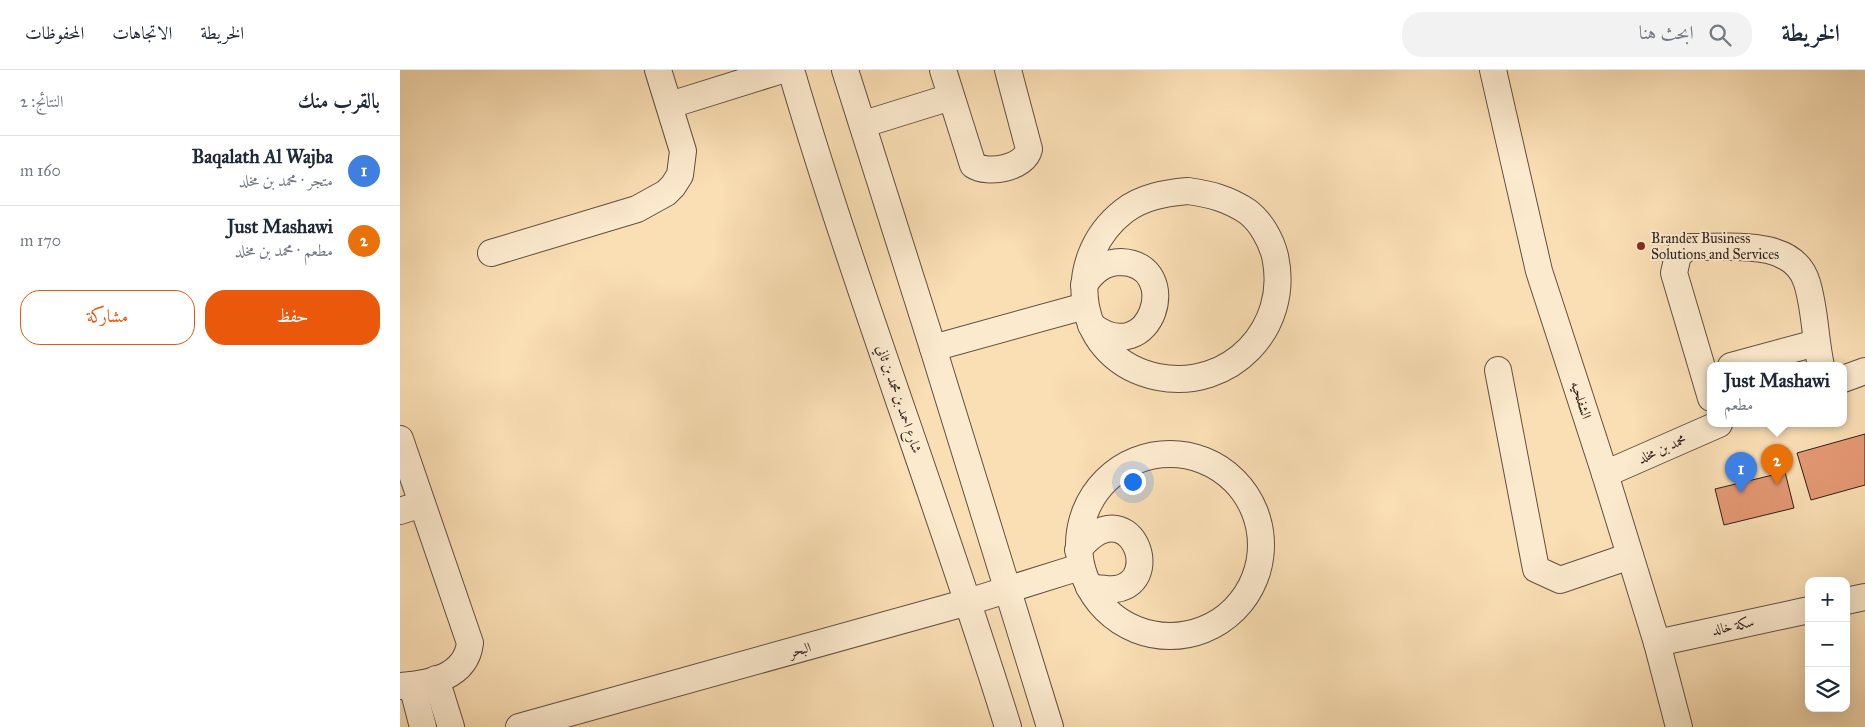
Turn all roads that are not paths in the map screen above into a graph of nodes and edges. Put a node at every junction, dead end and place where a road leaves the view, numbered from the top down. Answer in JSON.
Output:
{"nodes":[{"id":1,"x":658,"y":70,"type":"edge"},
{"id":2,"x":782,"y":70,"type":"edge"},
{"id":3,"x":792,"y":70,"type":"edge"},
{"id":4,"x":845,"y":70,"type":"edge"},
{"id":5,"x":943,"y":70,"type":"edge"},
{"id":6,"x":1008,"y":70,"type":"edge"},
{"id":7,"x":1494,"y":70,"type":"edge"},
{"id":8,"x":951,"y":98,"type":"junction"},
{"id":9,"x":670,"y":105,"type":"junction"},
{"id":10,"x":864,"y":124,"type":"junction"},
{"id":11,"x":491,"y":252,"type":"dead end"},
{"id":12,"x":1087,"y":305,"type":"junction"},
{"id":13,"x":934,"y":348,"type":"junction"},
{"id":14,"x":1819,"y":354,"type":"edge"},
{"id":15,"x":1760,"y":362,"type":"edge"},
{"id":16,"x":1498,"y":370,"type":"dead end"},
{"id":17,"x":1865,"y":371,"type":"edge"},
{"id":18,"x":1707,"y":378,"type":"edge"},
{"id":19,"x":1847,"y":378,"type":"edge"},
{"id":20,"x":1712,"y":427,"type":"edge"},
{"id":21,"x":400,"y":439,"type":"edge"},
{"id":22,"x":1605,"y":474,"type":"junction"},
{"id":23,"x":411,"y":508,"type":"edge"},
{"id":24,"x":1630,"y":556,"type":"junction"},
{"id":25,"x":1082,"y":568,"type":"junction"},
{"id":26,"x":1008,"y":589,"type":"junction"},
{"id":27,"x":1865,"y":597,"type":"edge"},
{"id":28,"x":1850,"y":600,"type":"edge"},
{"id":29,"x":968,"y":602,"type":"junction"},
{"id":30,"x":1805,"y":611,"type":"edge"},
{"id":31,"x":1656,"y":643,"type":"junction"},
{"id":32,"x":416,"y":684,"type":"edge"},
{"id":33,"x":584,"y":719,"type":"edge"},
{"id":34,"x":423,"y":727,"type":"edge"},
{"id":35,"x":451,"y":727,"type":"edge"},
{"id":36,"x":519,"y":727,"type":"edge"},
{"id":37,"x":1008,"y":727,"type":"edge"},
{"id":38,"x":1050,"y":727,"type":"edge"},
{"id":39,"x":1679,"y":727,"type":"edge"}],
"edges":[{"from":1,"to":9,"type":"street"},
{"from":2,"to":9,"type":"street"},
{"from":3,"to":29,"type":"street","name":"شارع احمد بن محمد بن ثاني"},
{"from":4,"to":10,"type":"street"},
{"from":5,"to":8,"type":"street"},
{"from":6,"to":8,"type":"street"},
{"from":7,"to":22,"type":"street","name":"الشفلحيه"},
{"from":8,"to":10,"type":"street"},
{"from":9,"to":11,"type":"street"},
{"from":10,"to":13,"type":"street"},
{"from":12,"to":12,"type":"street"},
{"from":12,"to":13,"type":"street"},
{"from":13,"to":26,"type":"street"},
{"from":14,"to":15,"type":"street"},
{"from":14,"to":18,"type":"street"},
{"from":16,"to":24,"type":"street"},
{"from":17,"to":19,"type":"street"},
{"from":20,"to":22,"type":"street","name":"محمد بن مخلد"},
{"from":21,"to":23,"type":"street"},
{"from":22,"to":24,"type":"street","name":"الشفلحيه"},
{"from":23,"to":32,"type":"street"},
{"from":24,"to":31,"type":"street","name":"الشفلحيه"},
{"from":25,"to":25,"type":"street"},
{"from":25,"to":26,"type":"street","name":"البحر"},
{"from":26,"to":29,"type":"street","name":"البحر"},
{"from":26,"to":38,"type":"street"},
{"from":27,"to":28,"type":"street"},
{"from":29,"to":33,"type":"street","name":"البحر"},
{"from":29,"to":37,"type":"street","name":"شارع احمد بن محمد بن ثاني"},
{"from":30,"to":31,"type":"street","name":"سكة خالد"},
{"from":31,"to":39,"type":"street","name":"الشفلحيه"},
{"from":32,"to":34,"type":"street"},
{"from":32,"to":35,"type":"street"},
{"from":33,"to":36,"type":"street","name":"البحر"}]}
